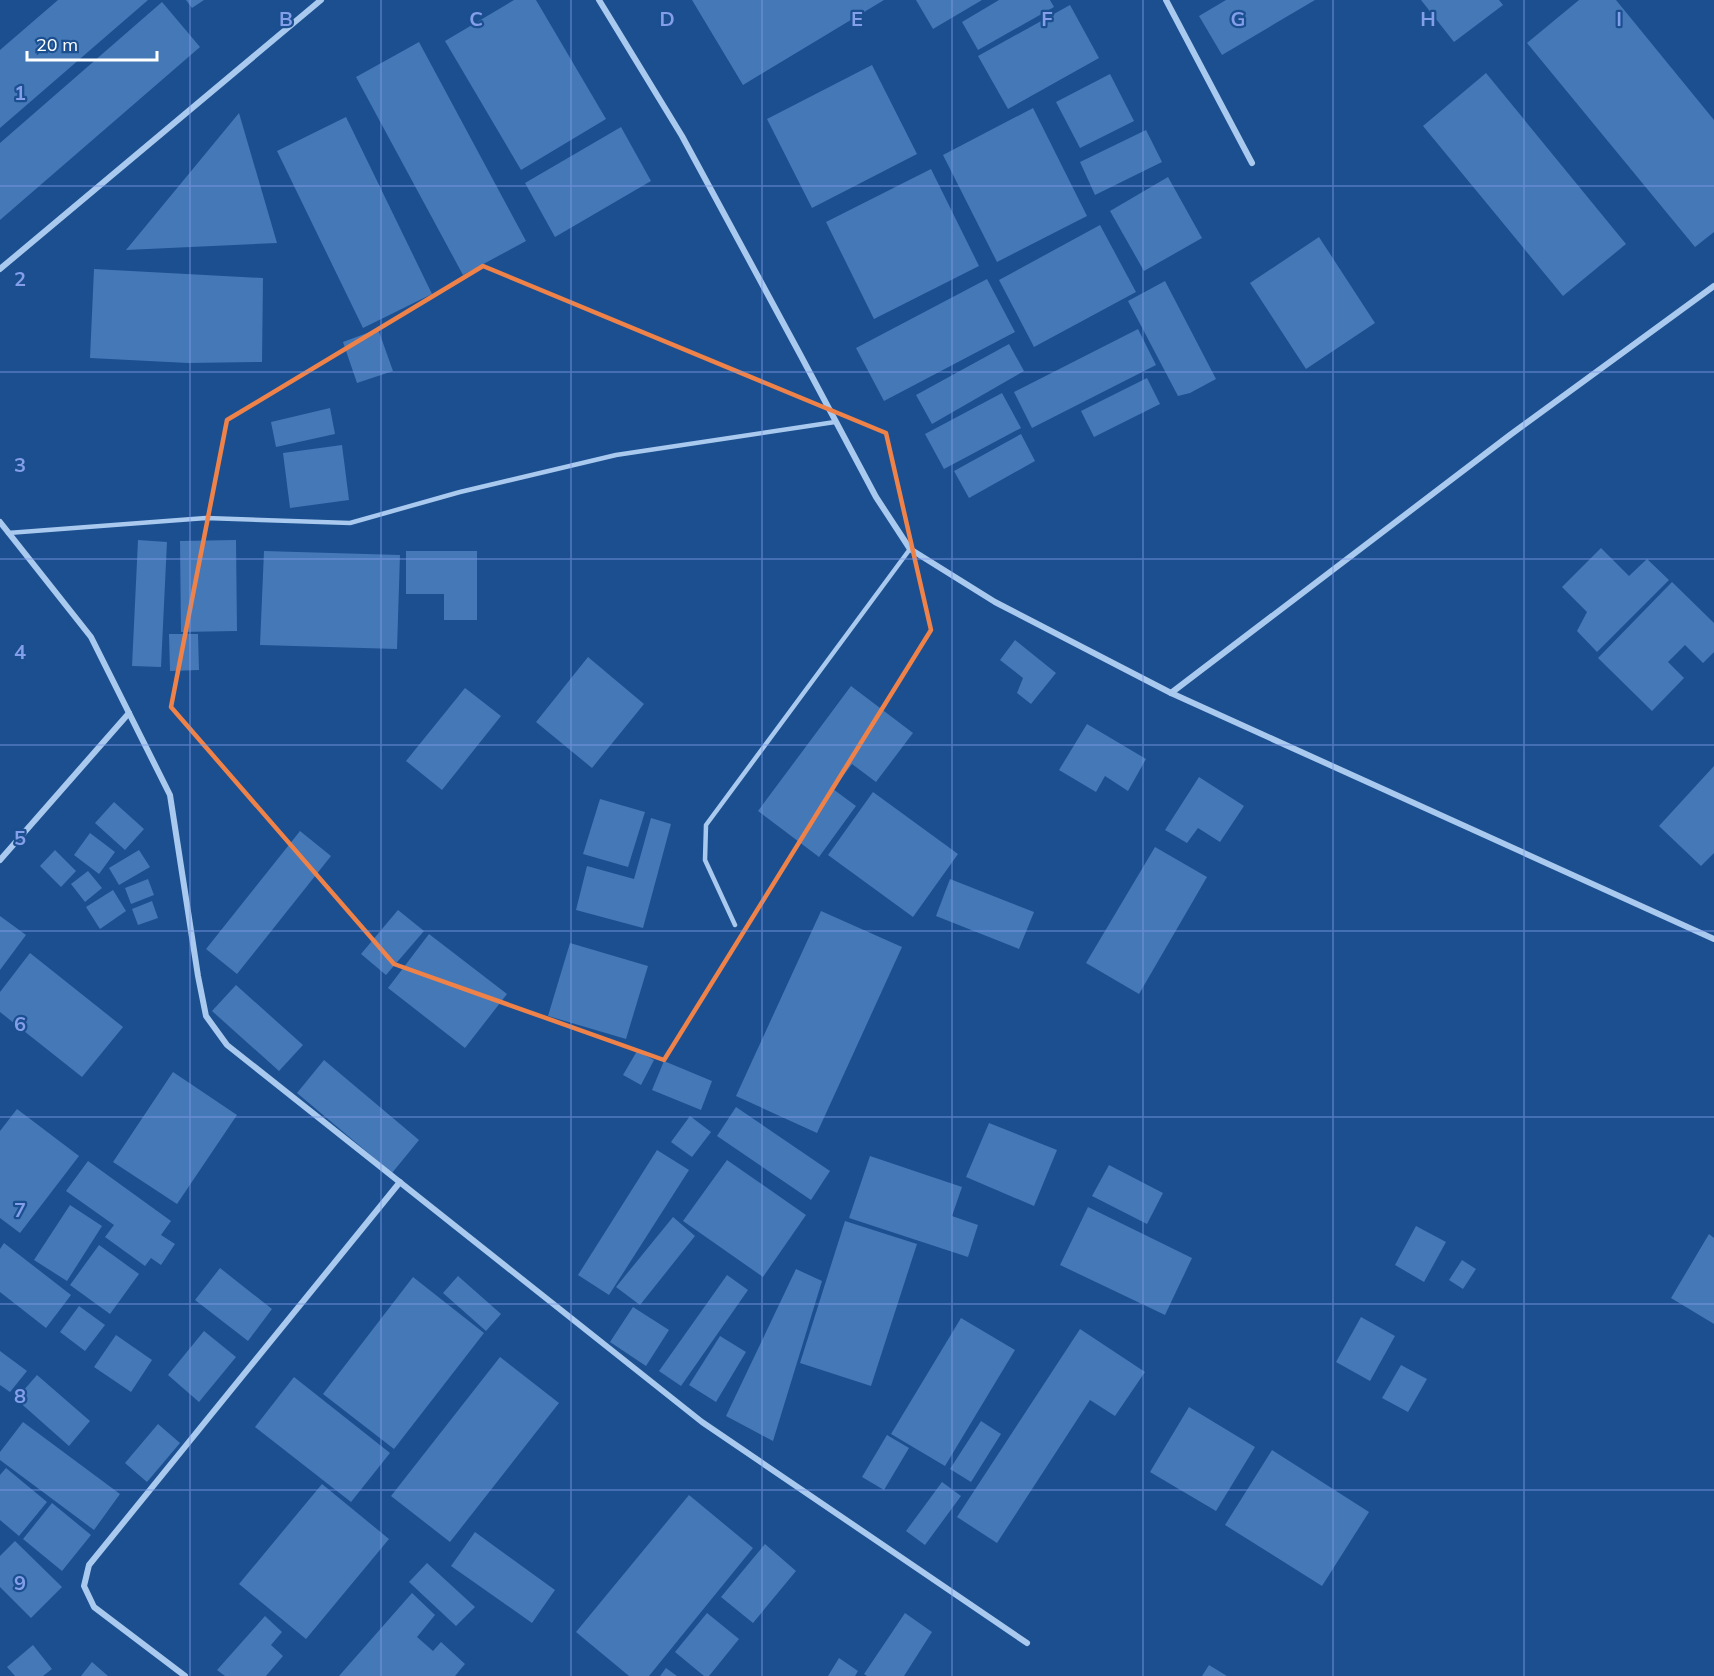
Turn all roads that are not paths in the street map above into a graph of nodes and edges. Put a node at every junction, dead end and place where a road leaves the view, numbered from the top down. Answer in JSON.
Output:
{"nodes":[{"id":1,"x":321,"y":0,"type":"edge"},
{"id":2,"x":599,"y":0,"type":"edge"},
{"id":3,"x":1166,"y":0,"type":"edge"},
{"id":4,"x":1252,"y":163,"type":"dead end"},
{"id":5,"x":0,"y":269,"type":"edge"},
{"id":6,"x":1714,"y":286,"type":"edge"},
{"id":7,"x":835,"y":422,"type":"junction"},
{"id":8,"x":0,"y":522,"type":"edge"},
{"id":9,"x":8,"y":533,"type":"junction"},
{"id":10,"x":910,"y":549,"type":"junction"},
{"id":11,"x":1171,"y":693,"type":"junction"},
{"id":12,"x":129,"y":713,"type":"junction"},
{"id":13,"x":0,"y":860,"type":"edge"},
{"id":14,"x":735,"y":925,"type":"dead end"},
{"id":15,"x":1714,"y":939,"type":"edge"},
{"id":16,"x":400,"y":1182,"type":"junction"},
{"id":17,"x":1028,"y":1643,"type":"dead end"},
{"id":18,"x":185,"y":1676,"type":"edge"}],
"edges":[{"from":1,"to":5,"type":"street"},
{"from":2,"to":7,"type":"street"},
{"from":3,"to":4,"type":"street"},
{"from":6,"to":11,"type":"street"},
{"from":7,"to":9,"type":"lane"},
{"from":7,"to":10,"type":"street"},
{"from":8,"to":9,"type":"street"},
{"from":9,"to":12,"type":"street"},
{"from":10,"to":11,"type":"street"},
{"from":10,"to":14,"type":"lane"},
{"from":11,"to":15,"type":"street"},
{"from":12,"to":13,"type":"street"},
{"from":12,"to":16,"type":"street"},
{"from":16,"to":17,"type":"street"},
{"from":16,"to":18,"type":"street"}]}
